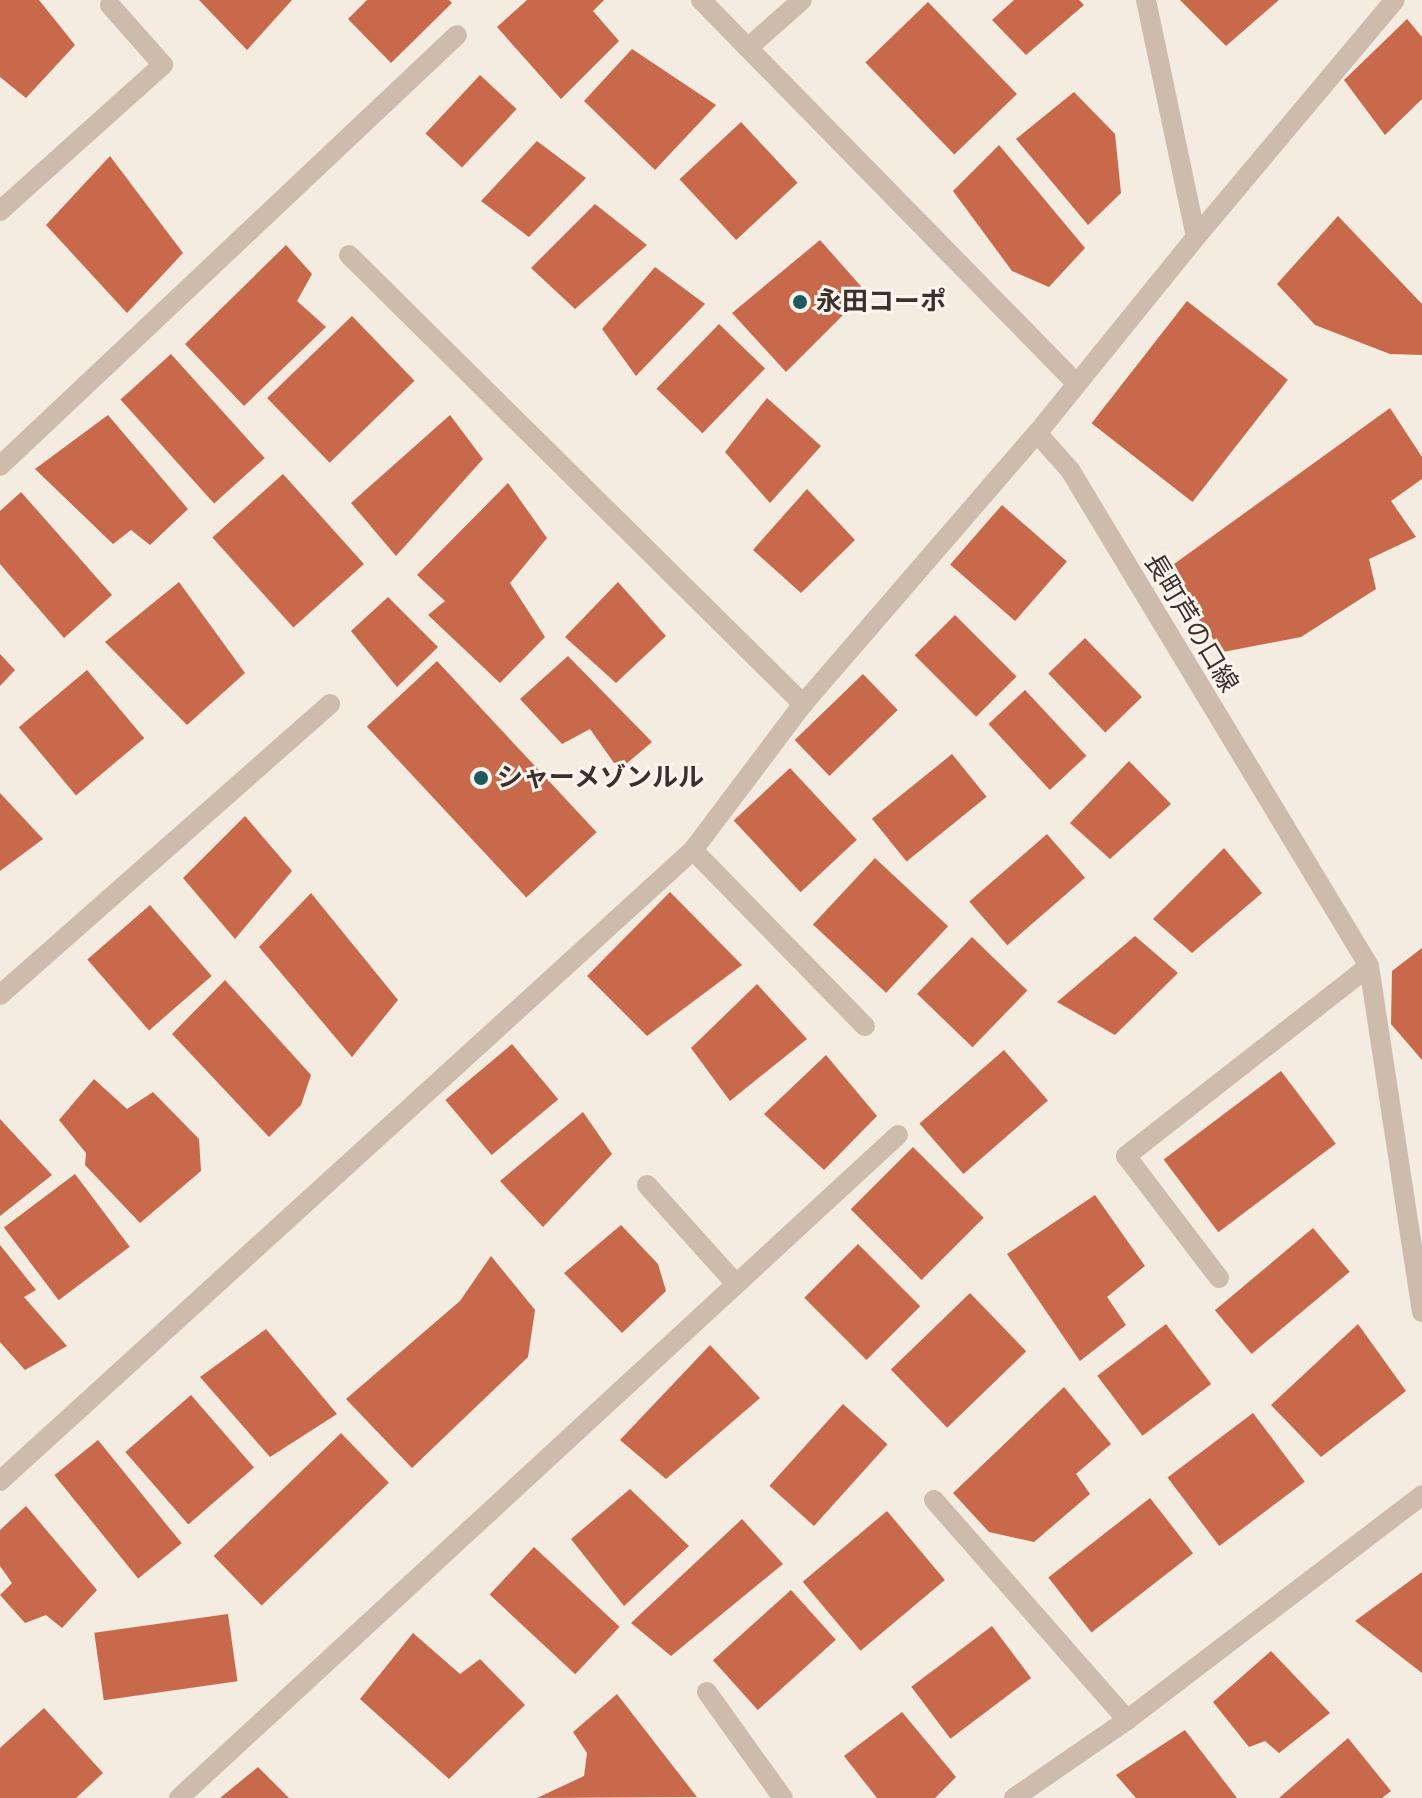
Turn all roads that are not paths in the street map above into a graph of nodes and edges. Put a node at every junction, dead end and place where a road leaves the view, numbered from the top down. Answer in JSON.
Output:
{"nodes":[{"id":1,"x":701,"y":0,"type":"edge"},
{"id":2,"x":802,"y":0,"type":"edge"},
{"id":3,"x":1146,"y":0,"type":"edge"},
{"id":4,"x":1395,"y":0,"type":"edge"},
{"id":5,"x":110,"y":5,"type":"dead end"},
{"id":6,"x":457,"y":35,"type":"dead end"},
{"id":7,"x":750,"y":46,"type":"junction"},
{"id":8,"x":0,"y":211,"type":"edge"},
{"id":9,"x":1196,"y":237,"type":"junction"},
{"id":10,"x":349,"y":255,"type":"dead end"},
{"id":11,"x":1077,"y":384,"type":"junction"},
{"id":12,"x":1037,"y":433,"type":"junction"},
{"id":13,"x":0,"y":466,"type":"edge"},
{"id":14,"x":330,"y":704,"type":"dead end"},
{"id":15,"x":803,"y":704,"type":"junction"},
{"id":16,"x":693,"y":850,"type":"junction"},
{"id":17,"x":1369,"y":966,"type":"junction"},
{"id":18,"x":0,"y":995,"type":"edge"},
{"id":19,"x":865,"y":1026,"type":"dead end"},
{"id":20,"x":898,"y":1135,"type":"dead end"},
{"id":21,"x":647,"y":1185,"type":"dead end"},
{"id":22,"x":1219,"y":1278,"type":"dead end"},
{"id":23,"x":736,"y":1284,"type":"junction"},
{"id":24,"x":1422,"y":1312,"type":"edge"},
{"id":25,"x":0,"y":1481,"type":"edge"},
{"id":26,"x":1422,"y":1495,"type":"edge"},
{"id":27,"x":934,"y":1500,"type":"dead end"},
{"id":28,"x":707,"y":1692,"type":"dead end"},
{"id":29,"x":1127,"y":1720,"type":"junction"},
{"id":30,"x":179,"y":1798,"type":"edge"},
{"id":31,"x":783,"y":1798,"type":"edge"},
{"id":32,"x":1014,"y":1798,"type":"edge"}],
"edges":[{"from":1,"to":7,"type":"street"},
{"from":2,"to":7,"type":"street"},
{"from":3,"to":9,"type":"street"},
{"from":4,"to":9,"type":"street"},
{"from":5,"to":8,"type":"street"},
{"from":6,"to":13,"type":"street"},
{"from":7,"to":11,"type":"street"},
{"from":9,"to":11,"type":"street"},
{"from":10,"to":15,"type":"street"},
{"from":11,"to":12,"type":"street"},
{"from":12,"to":15,"type":"street"},
{"from":12,"to":17,"type":"street","name":"長町芦の口線"},
{"from":14,"to":18,"type":"street"},
{"from":15,"to":16,"type":"street"},
{"from":16,"to":19,"type":"street"},
{"from":16,"to":25,"type":"street"},
{"from":17,"to":22,"type":"street"},
{"from":17,"to":24,"type":"street","name":"長町芦の口線"},
{"from":20,"to":23,"type":"street"},
{"from":21,"to":23,"type":"street"},
{"from":23,"to":30,"type":"street"},
{"from":26,"to":29,"type":"street"},
{"from":27,"to":29,"type":"street"},
{"from":28,"to":31,"type":"street"},
{"from":29,"to":32,"type":"street"}]}
